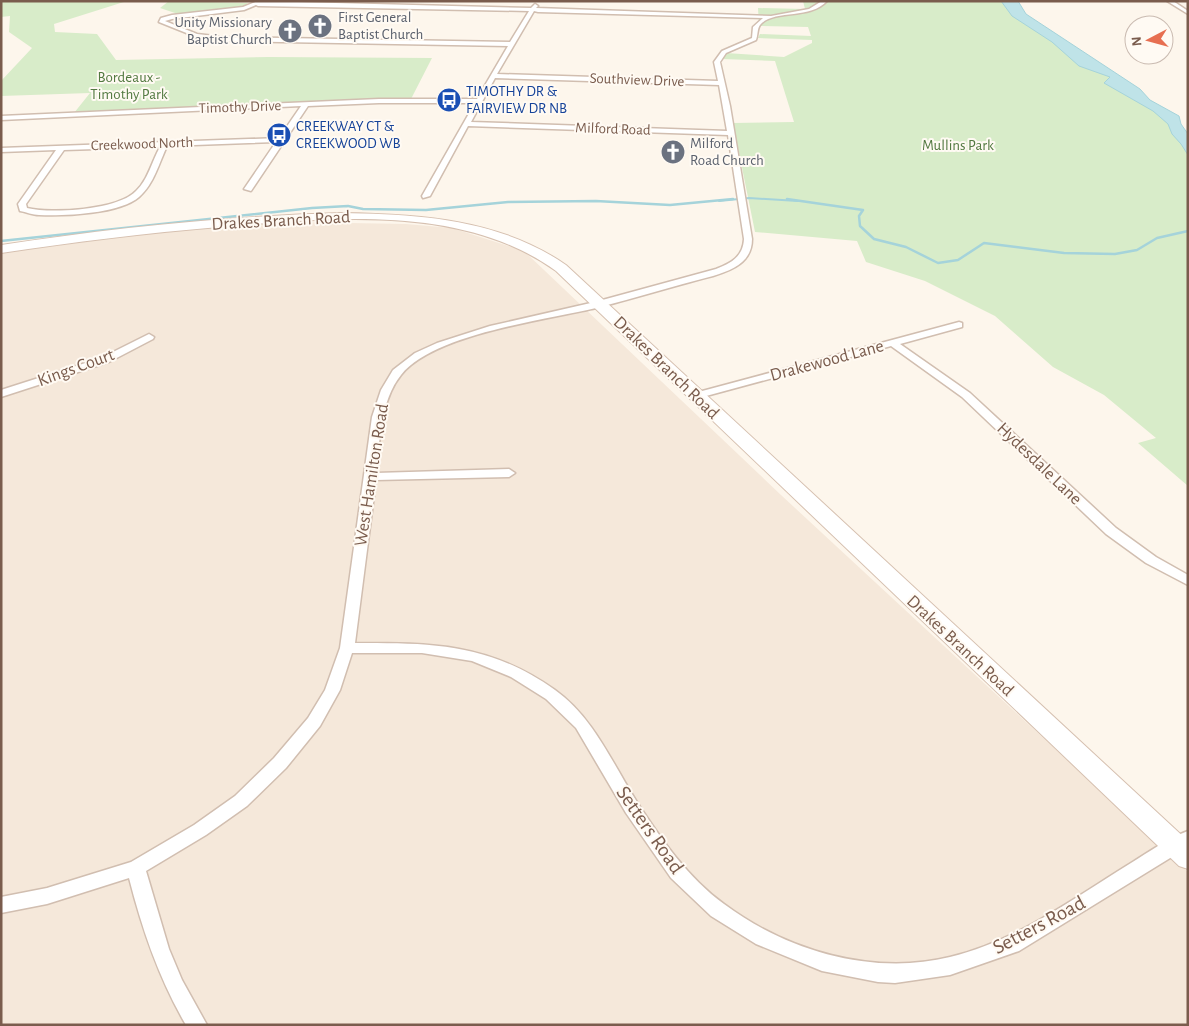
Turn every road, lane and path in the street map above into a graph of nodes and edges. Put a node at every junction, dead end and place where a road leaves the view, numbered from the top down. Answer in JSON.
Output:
{"nodes":[{"id":1,"x":537,"y":1,"type":"edge"},
{"id":2,"x":825,"y":1,"type":"edge"},
{"id":3,"x":1169,"y":1,"type":"edge"},
{"id":4,"x":261,"y":3,"type":"edge"},
{"id":5,"x":532,"y":10,"type":"junction"},
{"id":6,"x":1188,"y":13,"type":"edge"},
{"id":7,"x":776,"y":17,"type":"junction"},
{"id":8,"x":511,"y":44,"type":"junction"},
{"id":9,"x":493,"y":76,"type":"junction"},
{"id":10,"x":722,"y":82,"type":"junction"},
{"id":11,"x":479,"y":100,"type":"junction"},
{"id":12,"x":306,"y":104,"type":"junction"},
{"id":13,"x":1,"y":118,"type":"edge"},
{"id":14,"x":465,"y":124,"type":"junction"},
{"id":15,"x":731,"y":133,"type":"junction"},
{"id":16,"x":284,"y":140,"type":"junction"},
{"id":17,"x":165,"y":143,"type":"junction"},
{"id":18,"x":62,"y":147,"type":"junction"},
{"id":19,"x":1,"y":150,"type":"edge"},
{"id":20,"x":248,"y":189,"type":"dead end"},
{"id":21,"x":426,"y":196,"type":"dead end"},
{"id":22,"x":1,"y":249,"type":"edge"},
{"id":23,"x":599,"y":304,"type":"junction"},
{"id":24,"x":959,"y":325,"type":"dead end"},
{"id":25,"x":150,"y":337,"type":"dead end"},
{"id":26,"x":894,"y":344,"type":"junction"},
{"id":27,"x":1,"y":394,"type":"edge"},
{"id":28,"x":695,"y":396,"type":"junction"},
{"id":29,"x":509,"y":472,"type":"dead end"},
{"id":30,"x":369,"y":477,"type":"junction"},
{"id":31,"x":1188,"y":581,"type":"edge"},
{"id":32,"x":347,"y":648,"type":"junction"},
{"id":33,"x":1183,"y":848,"type":"edge"},
{"id":34,"x":136,"y":868,"type":"junction"},
{"id":35,"x":1,"y":905,"type":"edge"},
{"id":36,"x":197,"y":1025,"type":"edge"}],
"edges":[{"from":1,"to":5,"type":"street"},
{"from":2,"to":7,"type":"street","name":"West Hamilton Road"},
{"from":3,"to":6,"type":"street"},
{"from":4,"to":5,"type":"street"},
{"from":4,"to":8,"type":"street"},
{"from":5,"to":7,"type":"street"},
{"from":5,"to":8,"type":"street"},
{"from":7,"to":10,"type":"street","name":"West Hamilton Road"},
{"from":8,"to":9,"type":"street"},
{"from":9,"to":10,"type":"street","name":"Southview Drive"},
{"from":9,"to":11,"type":"street"},
{"from":10,"to":15,"type":"street","name":"West Hamilton Road"},
{"from":11,"to":12,"type":"street","name":"Timothy Drive"},
{"from":11,"to":14,"type":"street"},
{"from":12,"to":13,"type":"street","name":"Timothy Drive"},
{"from":12,"to":16,"type":"street"},
{"from":14,"to":15,"type":"street","name":"Milford Road"},
{"from":14,"to":21,"type":"street"},
{"from":15,"to":23,"type":"street","name":"West Hamilton Road"},
{"from":16,"to":17,"type":"street","name":"Creekwood North"},
{"from":16,"to":20,"type":"street"},
{"from":17,"to":18,"type":"street","name":"Creekwood North"},
{"from":17,"to":18,"type":"street"},
{"from":18,"to":19,"type":"street","name":"Creekwood North"},
{"from":22,"to":23,"type":"street","name":"Drakes Branch Road"},
{"from":23,"to":28,"type":"street","name":"Drakes Branch Road"},
{"from":23,"to":30,"type":"street","name":"West Hamilton Road"},
{"from":24,"to":26,"type":"street","name":"Drakewood Lane"},
{"from":25,"to":27,"type":"street","name":"Kings Court"},
{"from":26,"to":28,"type":"street","name":"Drakewood Lane"},
{"from":26,"to":31,"type":"street","name":"Hydesdale Lane"},
{"from":28,"to":33,"type":"street","name":"Drakes Branch Road"},
{"from":29,"to":30,"type":"street"},
{"from":30,"to":32,"type":"street","name":"West Hamilton Road"},
{"from":32,"to":33,"type":"street","name":"Setters Road"},
{"from":32,"to":34,"type":"street","name":"West Hamilton Road"},
{"from":34,"to":35,"type":"street","name":"West Hamilton Road"},
{"from":34,"to":36,"type":"street"}]}
